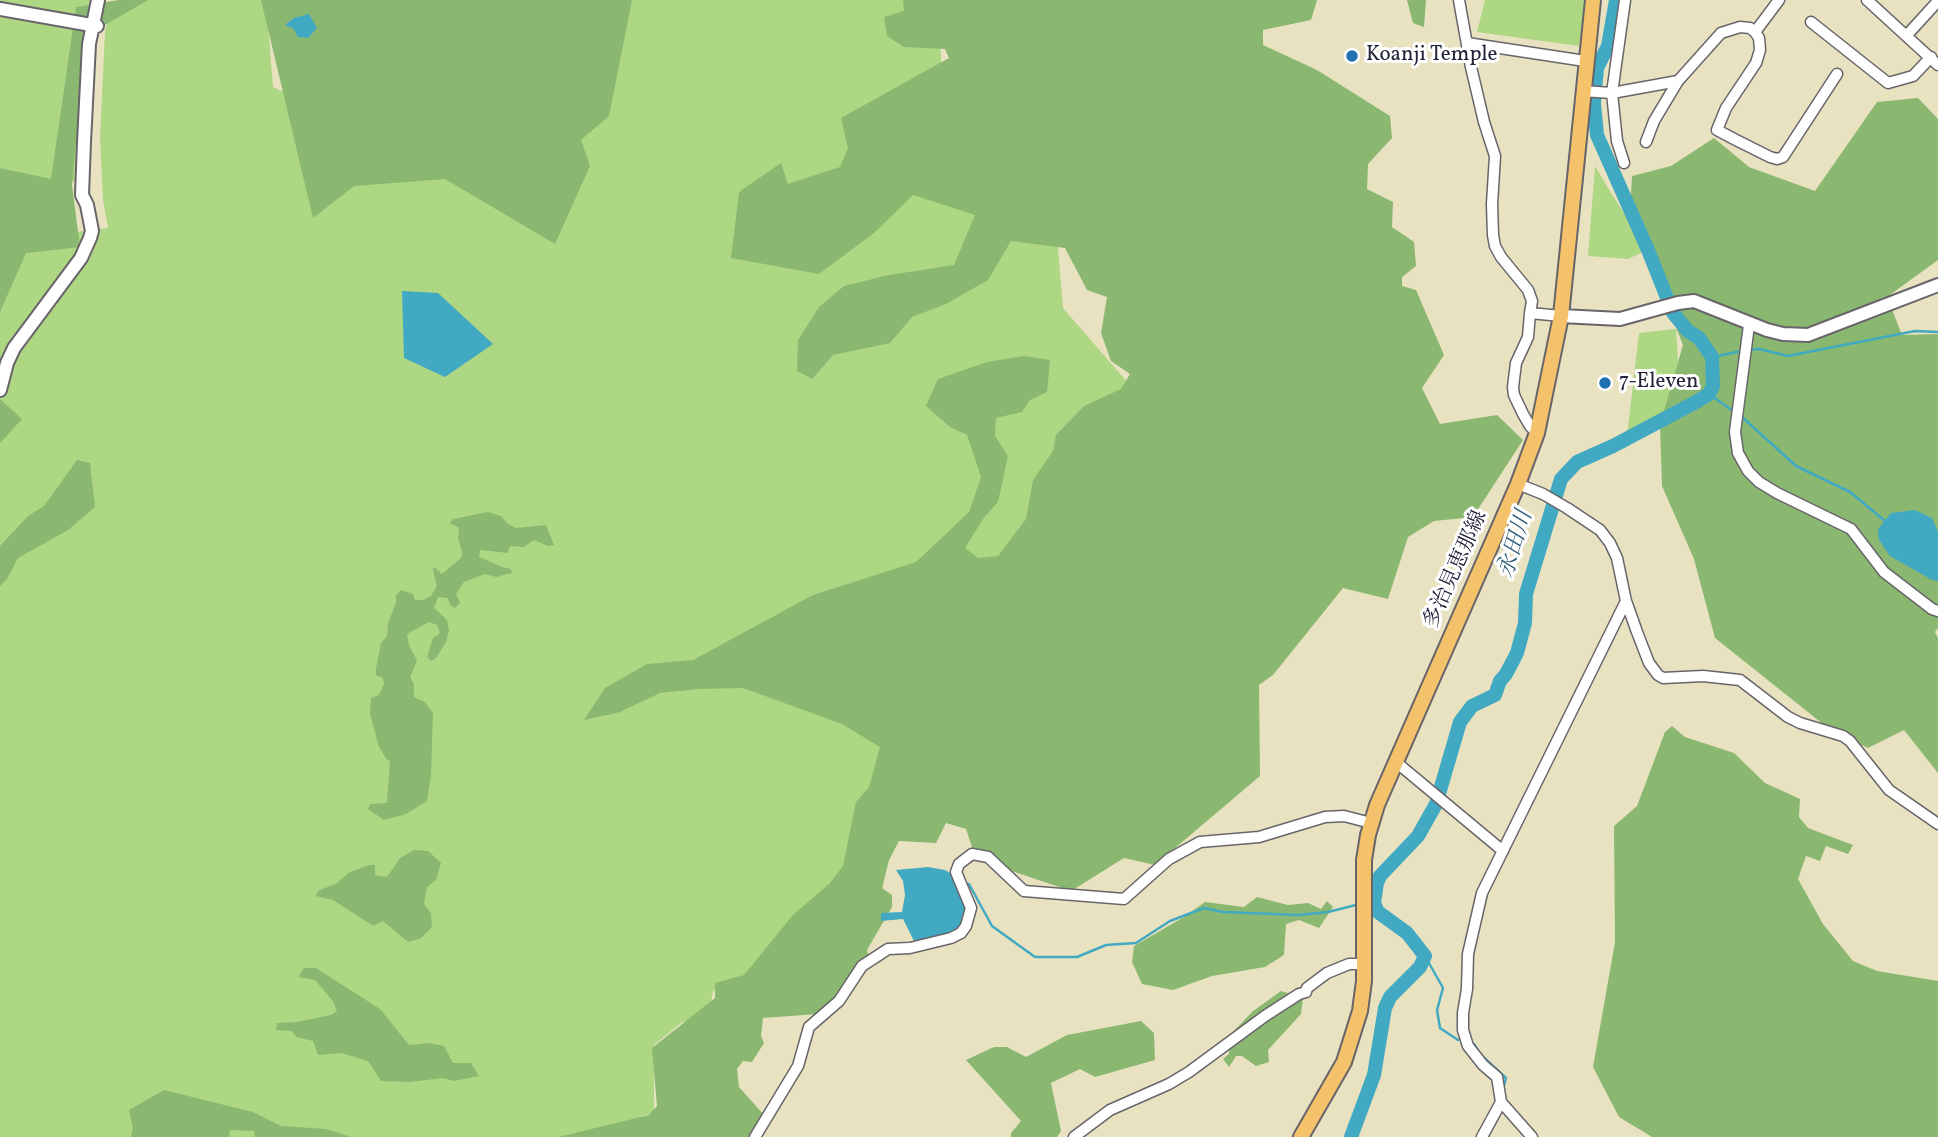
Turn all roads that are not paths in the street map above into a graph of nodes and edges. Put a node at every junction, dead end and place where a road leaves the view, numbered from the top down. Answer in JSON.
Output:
{"nodes":[{"id":1,"x":99,"y":0,"type":"edge"},
{"id":2,"x":106,"y":0,"type":"edge"},
{"id":3,"x":1459,"y":0,"type":"edge"},
{"id":4,"x":1593,"y":0,"type":"edge"},
{"id":5,"x":1625,"y":0,"type":"edge"},
{"id":6,"x":1780,"y":0,"type":"edge"},
{"id":7,"x":1867,"y":0,"type":"edge"},
{"id":8,"x":1938,"y":1,"type":"edge"},
{"id":9,"x":0,"y":9,"type":"edge"},
{"id":10,"x":1811,"y":22,"type":"dead end"},
{"id":11,"x":94,"y":26,"type":"junction"},
{"id":12,"x":1755,"y":32,"type":"junction"},
{"id":13,"x":1907,"y":35,"type":"junction"},
{"id":14,"x":1467,"y":43,"type":"junction"},
{"id":15,"x":1585,"y":61,"type":"junction"},
{"id":16,"x":1934,"y":61,"type":"edge"},
{"id":17,"x":1838,"y":74,"type":"dead end"},
{"id":18,"x":1678,"y":81,"type":"junction"},
{"id":19,"x":1585,"y":91,"type":"junction"},
{"id":20,"x":1610,"y":93,"type":"junction"},
{"id":21,"x":1646,"y":142,"type":"dead end"},
{"id":22,"x":1624,"y":163,"type":"dead end"},
{"id":23,"x":1938,"y":285,"type":"edge"},
{"id":24,"x":1530,"y":313,"type":"junction"},
{"id":25,"x":1561,"y":316,"type":"junction"},
{"id":26,"x":1749,"y":325,"type":"junction"},
{"id":27,"x":0,"y":390,"type":"edge"},
{"id":28,"x":1537,"y":433,"type":"junction"},
{"id":29,"x":1518,"y":484,"type":"junction"},
{"id":30,"x":1626,"y":601,"type":"junction"},
{"id":31,"x":1938,"y":611,"type":"edge"},
{"id":32,"x":1396,"y":762,"type":"junction"},
{"id":33,"x":1371,"y":823,"type":"junction"},
{"id":34,"x":1938,"y":824,"type":"edge"},
{"id":35,"x":1503,"y":851,"type":"junction"},
{"id":36,"x":1364,"y":964,"type":"junction"},
{"id":37,"x":1501,"y":1102,"type":"junction"},
{"id":38,"x":755,"y":1137,"type":"edge"},
{"id":39,"x":1074,"y":1137,"type":"edge"},
{"id":40,"x":1301,"y":1137,"type":"edge"},
{"id":41,"x":1482,"y":1137,"type":"edge"},
{"id":42,"x":1532,"y":1137,"type":"edge"}],
"edges":[{"from":1,"to":11,"type":"street"},
{"from":2,"to":11,"type":"street"},
{"from":3,"to":14,"type":"street"},
{"from":4,"to":15,"type":"main road","name":"多治見恵那線"},
{"from":5,"to":20,"type":"street"},
{"from":6,"to":12,"type":"street"},
{"from":7,"to":13,"type":"street"},
{"from":8,"to":13,"type":"street"},
{"from":9,"to":11,"type":"street"},
{"from":10,"to":16,"type":"street"},
{"from":11,"to":27,"type":"street"},
{"from":12,"to":17,"type":"street"},
{"from":12,"to":18,"type":"street"},
{"from":13,"to":16,"type":"street"},
{"from":14,"to":15,"type":"street"},
{"from":14,"to":24,"type":"street"},
{"from":15,"to":19,"type":"main road","name":"多治見恵那線"},
{"from":18,"to":20,"type":"street"},
{"from":18,"to":21,"type":"street"},
{"from":19,"to":20,"type":"street"},
{"from":19,"to":25,"type":"main road","name":"多治見恵那線"},
{"from":20,"to":22,"type":"street"},
{"from":23,"to":26,"type":"street"},
{"from":24,"to":25,"type":"street"},
{"from":24,"to":28,"type":"street"},
{"from":25,"to":26,"type":"street"},
{"from":25,"to":28,"type":"main road","name":"多治見恵那線"},
{"from":26,"to":31,"type":"street"},
{"from":28,"to":29,"type":"main road","name":"多治見恵那線"},
{"from":29,"to":30,"type":"street"},
{"from":29,"to":32,"type":"main road","name":"多治見恵那線"},
{"from":30,"to":34,"type":"street"},
{"from":30,"to":35,"type":"street"},
{"from":32,"to":33,"type":"main road","name":"多治見恵那線"},
{"from":32,"to":35,"type":"street"},
{"from":33,"to":36,"type":"main road","name":"多治見恵那線"},
{"from":33,"to":38,"type":"street"},
{"from":35,"to":37,"type":"street"},
{"from":36,"to":39,"type":"street"},
{"from":36,"to":40,"type":"main road","name":"多治見恵那線"},
{"from":37,"to":41,"type":"street"},
{"from":37,"to":42,"type":"street"}]}
